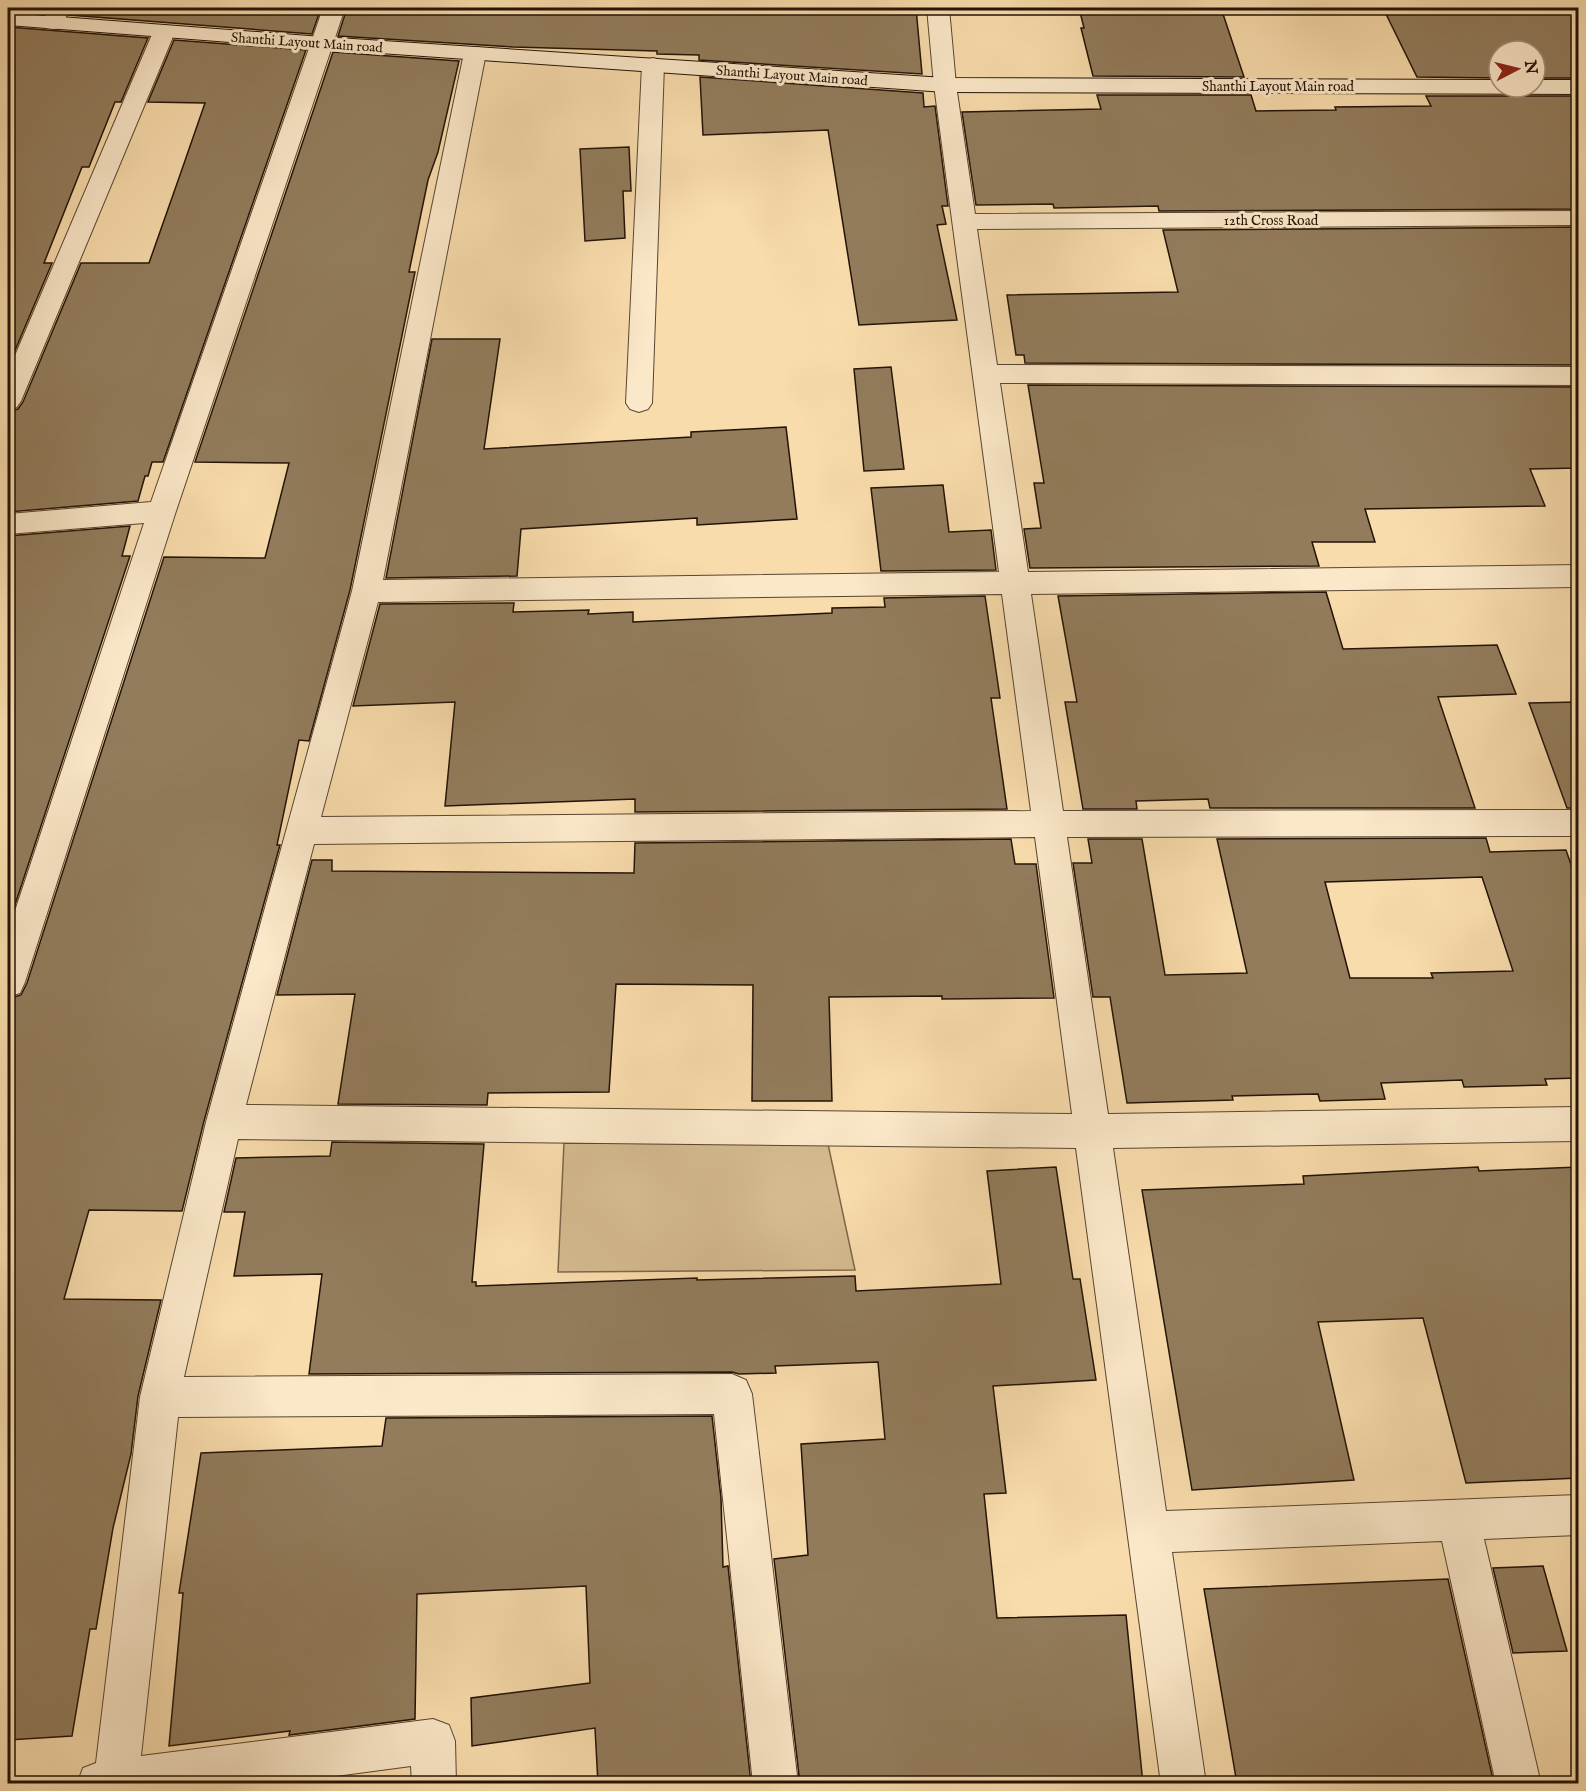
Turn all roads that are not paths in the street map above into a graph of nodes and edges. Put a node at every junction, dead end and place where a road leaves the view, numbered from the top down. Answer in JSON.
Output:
{"nodes":[{"id":1,"x":334,"y":8,"type":"edge"},
{"id":2,"x":938,"y":8,"type":"edge"},
{"id":3,"x":56,"y":15,"type":"edge"},
{"id":4,"x":8,"y":19,"type":"edge"},
{"id":5,"x":164,"y":32,"type":"junction"},
{"id":6,"x":322,"y":43,"type":"junction"},
{"id":7,"x":475,"y":53,"type":"junction"},
{"id":8,"x":653,"y":65,"type":"junction"},
{"id":9,"x":945,"y":85,"type":"junction"},
{"id":10,"x":1578,"y":87,"type":"edge"},
{"id":11,"x":1578,"y":218,"type":"edge"},
{"id":12,"x":964,"y":222,"type":"junction"},
{"id":13,"x":986,"y":374,"type":"junction"},
{"id":14,"x":1578,"y":376,"type":"edge"},
{"id":15,"x":8,"y":401,"type":"edge"},
{"id":16,"x":639,"y":404,"type":"dead end"},
{"id":17,"x":162,"y":511,"type":"junction"},
{"id":18,"x":8,"y":524,"type":"edge"},
{"id":19,"x":1578,"y":576,"type":"edge"},
{"id":20,"x":1015,"y":582,"type":"junction"},
{"id":21,"x":366,"y":591,"type":"junction"},
{"id":22,"x":1578,"y":823,"type":"edge"},
{"id":23,"x":1049,"y":824,"type":"junction"},
{"id":24,"x":300,"y":831,"type":"junction"},
{"id":25,"x":8,"y":982,"type":"edge"},
{"id":26,"x":224,"y":1122,"type":"junction"},
{"id":27,"x":1578,"y":1124,"type":"edge"},
{"id":28,"x":1092,"y":1131,"type":"junction"},
{"id":29,"x":160,"y":1397,"type":"junction"},
{"id":30,"x":1578,"y":1515,"type":"edge"},
{"id":31,"x":1458,"y":1519,"type":"junction"},
{"id":32,"x":1149,"y":1532,"type":"junction"},
{"id":33,"x":110,"y":1783,"type":"edge"},
{"id":34,"x":434,"y":1784,"type":"edge"},
{"id":35,"x":776,"y":1784,"type":"edge"},
{"id":36,"x":1184,"y":1784,"type":"edge"},
{"id":37,"x":1519,"y":1784,"type":"edge"}],
"edges":[{"from":1,"to":6,"type":"street"},
{"from":2,"to":9,"type":"street"},
{"from":3,"to":4,"type":"street","name":"Shanthi Layout Main road"},
{"from":3,"to":5,"type":"street","name":"Shanthi Layout Main road"},
{"from":5,"to":6,"type":"street","name":"Shanthi Layout Main road"},
{"from":5,"to":15,"type":"street"},
{"from":6,"to":7,"type":"street","name":"Shanthi Layout Main road"},
{"from":6,"to":17,"type":"street"},
{"from":7,"to":8,"type":"street","name":"Shanthi Layout Main road"},
{"from":7,"to":21,"type":"street"},
{"from":8,"to":9,"type":"street","name":"Shanthi Layout Main road"},
{"from":8,"to":16,"type":"street"},
{"from":9,"to":10,"type":"street","name":"Shanthi Layout Main road"},
{"from":9,"to":12,"type":"street"},
{"from":11,"to":12,"type":"street","name":"12th Cross Road"},
{"from":12,"to":13,"type":"street"},
{"from":13,"to":14,"type":"street"},
{"from":13,"to":20,"type":"street"},
{"from":17,"to":18,"type":"street"},
{"from":17,"to":25,"type":"street"},
{"from":19,"to":20,"type":"street"},
{"from":20,"to":21,"type":"street"},
{"from":20,"to":23,"type":"street"},
{"from":21,"to":24,"type":"street"},
{"from":22,"to":23,"type":"street"},
{"from":23,"to":24,"type":"street"},
{"from":23,"to":28,"type":"street"},
{"from":24,"to":26,"type":"street"},
{"from":26,"to":28,"type":"street"},
{"from":26,"to":29,"type":"street"},
{"from":27,"to":28,"type":"street"},
{"from":28,"to":32,"type":"street"},
{"from":29,"to":33,"type":"street"},
{"from":29,"to":35,"type":"street"},
{"from":30,"to":31,"type":"street"},
{"from":31,"to":32,"type":"street"},
{"from":31,"to":37,"type":"street"},
{"from":32,"to":36,"type":"street"},
{"from":33,"to":34,"type":"street"}]}
